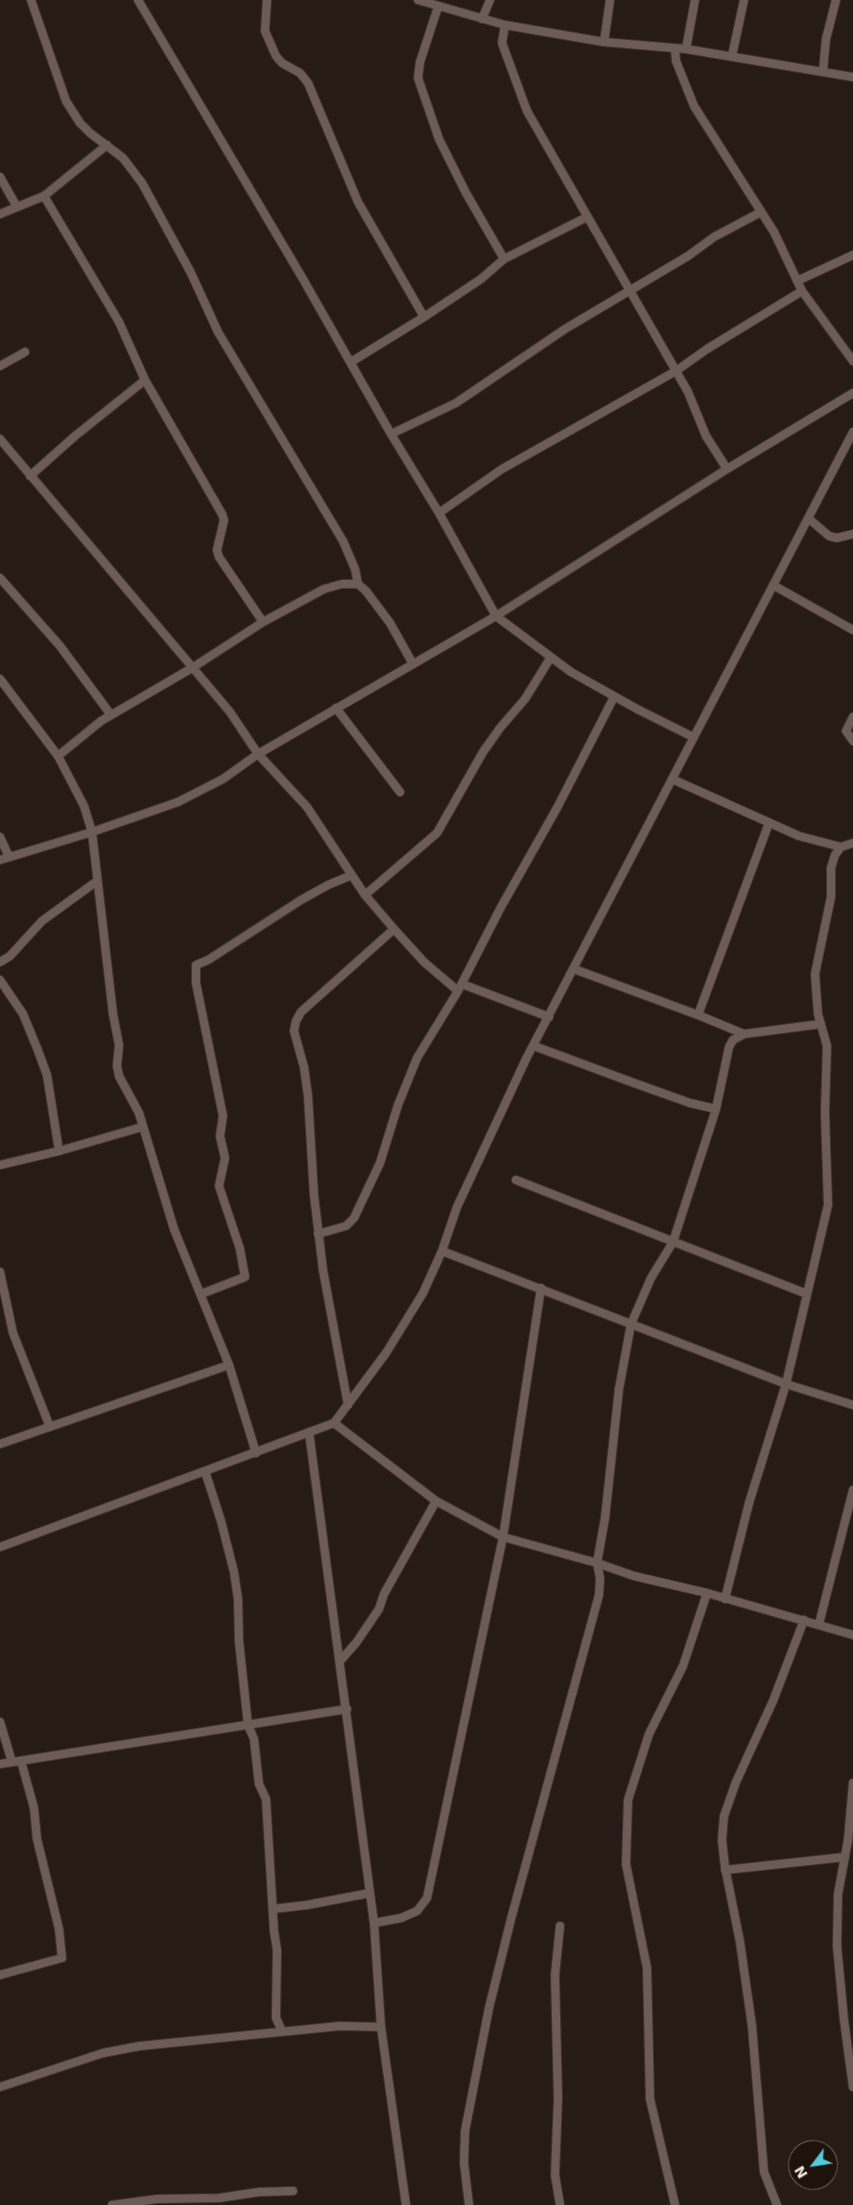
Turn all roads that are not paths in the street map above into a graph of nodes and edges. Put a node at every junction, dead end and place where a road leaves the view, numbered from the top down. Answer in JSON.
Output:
{"nodes":[{"id":1,"x":31,"y":0,"type":"edge"},
{"id":2,"x":138,"y":0,"type":"edge"},
{"id":3,"x":267,"y":0,"type":"edge"},
{"id":4,"x":418,"y":0,"type":"edge"},
{"id":5,"x":490,"y":0,"type":"edge"},
{"id":6,"x":610,"y":0,"type":"edge"},
{"id":7,"x":695,"y":0,"type":"edge"},
{"id":8,"x":744,"y":0,"type":"edge"},
{"id":9,"x":836,"y":0,"type":"edge"},
{"id":10,"x":438,"y":7,"type":"junction"},
{"id":11,"x":482,"y":19,"type":"junction"},
{"id":12,"x":505,"y":26,"type":"junction"},
{"id":13,"x":604,"y":42,"type":"junction"},
{"id":14,"x":675,"y":49,"type":"junction"},
{"id":15,"x":686,"y":49,"type":"junction"},
{"id":16,"x":732,"y":56,"type":"junction"},
{"id":17,"x":823,"y":71,"type":"junction"},
{"id":18,"x":853,"y":76,"type":"edge"},
{"id":19,"x":107,"y":145,"type":"junction"},
{"id":20,"x":0,"y":177,"type":"edge"},
{"id":21,"x":44,"y":196,"type":"junction"},
{"id":22,"x":17,"y":207,"type":"junction"},
{"id":23,"x":761,"y":212,"type":"junction"},
{"id":24,"x":0,"y":214,"type":"edge"},
{"id":25,"x":587,"y":217,"type":"junction"},
{"id":26,"x":853,"y":255,"type":"edge"},
{"id":27,"x":504,"y":259,"type":"junction"},
{"id":28,"x":798,"y":281,"type":"junction"},
{"id":29,"x":802,"y":291,"type":"junction"},
{"id":30,"x":631,"y":292,"type":"junction"},
{"id":31,"x":424,"y":317,"type":"junction"},
{"id":32,"x":26,"y":352,"type":"dead end"},
{"id":33,"x":853,"y":361,"type":"edge"},
{"id":34,"x":351,"y":362,"type":"junction"},
{"id":35,"x":0,"y":366,"type":"edge"},
{"id":36,"x":676,"y":371,"type":"junction"},
{"id":37,"x":145,"y":380,"type":"junction"},
{"id":38,"x":853,"y":393,"type":"edge"},
{"id":39,"x":853,"y":432,"type":"edge"},
{"id":40,"x":391,"y":434,"type":"junction"},
{"id":41,"x":0,"y":439,"type":"edge"},
{"id":42,"x":727,"y":469,"type":"junction"},
{"id":43,"x":30,"y":476,"type":"junction"},
{"id":44,"x":439,"y":513,"type":"junction"},
{"id":45,"x":808,"y":518,"type":"junction"},
{"id":46,"x":853,"y":534,"type":"edge"},
{"id":47,"x":0,"y":578,"type":"edge"},
{"id":48,"x":358,"y":584,"type":"junction"},
{"id":49,"x":773,"y":585,"type":"junction"},
{"id":50,"x":496,"y":616,"type":"junction"},
{"id":51,"x":263,"y":622,"type":"junction"},
{"id":52,"x":853,"y":630,"type":"edge"},
{"id":53,"x":551,"y":657,"type":"junction"},
{"id":54,"x":413,"y":664,"type":"junction"},
{"id":55,"x":192,"y":668,"type":"junction"},
{"id":56,"x":0,"y":679,"type":"edge"},
{"id":57,"x":614,"y":696,"type":"junction"},
{"id":58,"x":336,"y":708,"type":"junction"},
{"id":59,"x":111,"y":715,"type":"junction"},
{"id":60,"x":853,"y":717,"type":"edge"},
{"id":61,"x":693,"y":737,"type":"junction"},
{"id":62,"x":853,"y":741,"type":"edge"},
{"id":63,"x":258,"y":754,"type":"junction"},
{"id":64,"x":58,"y":756,"type":"junction"},
{"id":65,"x":672,"y":780,"type":"junction"},
{"id":66,"x":400,"y":792,"type":"dead end"},
{"id":67,"x":769,"y":823,"type":"junction"},
{"id":68,"x":92,"y":832,"type":"junction"},
{"id":69,"x":0,"y":837,"type":"edge"},
{"id":70,"x":853,"y":843,"type":"edge"},
{"id":71,"x":841,"y":847,"type":"junction"},
{"id":72,"x":10,"y":857,"type":"junction"},
{"id":73,"x":0,"y":860,"type":"edge"},
{"id":74,"x":352,"y":875,"type":"junction"},
{"id":75,"x":97,"y":881,"type":"junction"},
{"id":76,"x":365,"y":895,"type":"junction"},
{"id":77,"x":394,"y":929,"type":"junction"},
{"id":78,"x":0,"y":962,"type":"edge"},
{"id":79,"x":574,"y":970,"type":"junction"},
{"id":80,"x":0,"y":980,"type":"edge"},
{"id":81,"x":460,"y":987,"type":"junction"},
{"id":82,"x":698,"y":1015,"type":"junction"},
{"id":83,"x":550,"y":1017,"type":"junction"},
{"id":84,"x":821,"y":1024,"type":"junction"},
{"id":85,"x":744,"y":1034,"type":"junction"},
{"id":86,"x":534,"y":1046,"type":"junction"},
{"id":87,"x":716,"y":1109,"type":"junction"},
{"id":88,"x":142,"y":1127,"type":"junction"},
{"id":89,"x":59,"y":1151,"type":"junction"},
{"id":90,"x":0,"y":1165,"type":"edge"},
{"id":91,"x":516,"y":1180,"type":"dead end"},
{"id":92,"x":318,"y":1234,"type":"junction"},
{"id":93,"x":673,"y":1242,"type":"junction"},
{"id":94,"x":442,"y":1251,"type":"junction"},
{"id":95,"x":0,"y":1272,"type":"edge"},
{"id":96,"x":541,"y":1288,"type":"junction"},
{"id":97,"x":201,"y":1294,"type":"junction"},
{"id":98,"x":807,"y":1294,"type":"junction"},
{"id":99,"x":631,"y":1324,"type":"junction"},
{"id":100,"x":229,"y":1365,"type":"junction"},
{"id":101,"x":786,"y":1384,"type":"junction"},
{"id":102,"x":348,"y":1405,"type":"junction"},
{"id":103,"x":853,"y":1405,"type":"edge"},
{"id":104,"x":334,"y":1423,"type":"junction"},
{"id":105,"x":50,"y":1427,"type":"junction"},
{"id":106,"x":310,"y":1432,"type":"junction"},
{"id":107,"x":0,"y":1444,"type":"edge"},
{"id":108,"x":256,"y":1453,"type":"junction"},
{"id":109,"x":205,"y":1471,"type":"junction"},
{"id":110,"x":853,"y":1490,"type":"edge"},
{"id":111,"x":436,"y":1501,"type":"junction"},
{"id":112,"x":503,"y":1537,"type":"junction"},
{"id":113,"x":0,"y":1547,"type":"edge"},
{"id":114,"x":597,"y":1563,"type":"junction"},
{"id":115,"x":707,"y":1594,"type":"junction"},
{"id":116,"x":725,"y":1599,"type":"junction"},
{"id":117,"x":804,"y":1620,"type":"junction"},
{"id":118,"x":819,"y":1624,"type":"junction"},
{"id":119,"x":853,"y":1635,"type":"edge"},
{"id":120,"x":340,"y":1661,"type":"junction"},
{"id":121,"x":347,"y":1709,"type":"junction"},
{"id":122,"x":0,"y":1722,"type":"edge"},
{"id":123,"x":248,"y":1725,"type":"junction"},
{"id":124,"x":21,"y":1761,"type":"junction"},
{"id":125,"x":12,"y":1762,"type":"junction"},
{"id":126,"x":0,"y":1764,"type":"edge"},
{"id":127,"x":853,"y":1783,"type":"edge"},
{"id":128,"x":845,"y":1857,"type":"junction"},
{"id":129,"x":725,"y":1870,"type":"junction"},
{"id":130,"x":370,"y":1893,"type":"junction"},
{"id":131,"x":273,"y":1909,"type":"junction"},
{"id":132,"x":374,"y":1923,"type":"junction"},
{"id":133,"x":560,"y":1926,"type":"dead end"},
{"id":134,"x":0,"y":1976,"type":"edge"},
{"id":135,"x":381,"y":2027,"type":"junction"},
{"id":136,"x":282,"y":2031,"type":"junction"},
{"id":137,"x":0,"y":2087,"type":"edge"},
{"id":138,"x":853,"y":2087,"type":"edge"},
{"id":139,"x":293,"y":2190,"type":"dead end"},
{"id":140,"x":112,"y":2205,"type":"edge"},
{"id":141,"x":406,"y":2205,"type":"edge"},
{"id":142,"x":469,"y":2205,"type":"edge"},
{"id":143,"x":560,"y":2205,"type":"edge"},
{"id":144,"x":675,"y":2205,"type":"edge"},
{"id":145,"x":777,"y":2205,"type":"edge"}],
"edges":[{"from":1,"to":19,"type":"street"},
{"from":2,"to":34,"type":"street"},
{"from":3,"to":31,"type":"street"},
{"from":4,"to":10,"type":"street"},
{"from":5,"to":11,"type":"street"},
{"from":6,"to":13,"type":"street"},
{"from":7,"to":15,"type":"street"},
{"from":8,"to":16,"type":"street"},
{"from":9,"to":17,"type":"street"},
{"from":10,"to":11,"type":"street"},
{"from":10,"to":27,"type":"street"},
{"from":11,"to":12,"type":"street"},
{"from":12,"to":13,"type":"street"},
{"from":12,"to":25,"type":"street"},
{"from":13,"to":14,"type":"street"},
{"from":14,"to":15,"type":"street"},
{"from":14,"to":23,"type":"street"},
{"from":15,"to":16,"type":"street"},
{"from":16,"to":17,"type":"street"},
{"from":17,"to":18,"type":"street"},
{"from":19,"to":21,"type":"street"},
{"from":19,"to":48,"type":"street"},
{"from":20,"to":22,"type":"street"},
{"from":21,"to":22,"type":"street"},
{"from":21,"to":37,"type":"street"},
{"from":22,"to":24,"type":"street"},
{"from":23,"to":28,"type":"street"},
{"from":23,"to":30,"type":"street"},
{"from":25,"to":27,"type":"street"},
{"from":25,"to":30,"type":"street"},
{"from":26,"to":28,"type":"street"},
{"from":27,"to":31,"type":"street"},
{"from":28,"to":29,"type":"street"},
{"from":29,"to":33,"type":"street"},
{"from":29,"to":36,"type":"street"},
{"from":30,"to":36,"type":"street"},
{"from":30,"to":40,"type":"street"},
{"from":31,"to":34,"type":"street"},
{"from":32,"to":35,"type":"street"},
{"from":34,"to":40,"type":"street"},
{"from":36,"to":42,"type":"street"},
{"from":36,"to":44,"type":"street"},
{"from":37,"to":43,"type":"street"},
{"from":37,"to":51,"type":"street"},
{"from":38,"to":42,"type":"street"},
{"from":39,"to":45,"type":"street"},
{"from":40,"to":44,"type":"street"},
{"from":41,"to":43,"type":"street"},
{"from":42,"to":50,"type":"street"},
{"from":43,"to":55,"type":"street"},
{"from":44,"to":50,"type":"street"},
{"from":45,"to":46,"type":"street"},
{"from":45,"to":49,"type":"street"},
{"from":47,"to":59,"type":"street"},
{"from":48,"to":51,"type":"street"},
{"from":48,"to":54,"type":"street"},
{"from":49,"to":52,"type":"street"},
{"from":49,"to":61,"type":"street"},
{"from":50,"to":53,"type":"street"},
{"from":50,"to":54,"type":"street"},
{"from":51,"to":55,"type":"street"},
{"from":53,"to":57,"type":"street"},
{"from":53,"to":76,"type":"street"},
{"from":54,"to":58,"type":"street"},
{"from":55,"to":59,"type":"street"},
{"from":55,"to":63,"type":"street"},
{"from":56,"to":64,"type":"street"},
{"from":57,"to":61,"type":"street"},
{"from":57,"to":81,"type":"street"},
{"from":58,"to":63,"type":"street"},
{"from":58,"to":66,"type":"street"},
{"from":59,"to":64,"type":"street"},
{"from":60,"to":62,"type":"street"},
{"from":61,"to":65,"type":"street"},
{"from":63,"to":68,"type":"street"},
{"from":63,"to":74,"type":"street"},
{"from":64,"to":68,"type":"street"},
{"from":65,"to":67,"type":"street"},
{"from":65,"to":79,"type":"street"},
{"from":67,"to":71,"type":"street"},
{"from":67,"to":82,"type":"street"},
{"from":68,"to":72,"type":"street"},
{"from":68,"to":75,"type":"street"},
{"from":69,"to":72,"type":"street"},
{"from":70,"to":71,"type":"street"},
{"from":71,"to":84,"type":"street"},
{"from":72,"to":73,"type":"street"},
{"from":74,"to":76,"type":"street"},
{"from":74,"to":97,"type":"street"},
{"from":75,"to":78,"type":"street"},
{"from":75,"to":88,"type":"street"},
{"from":76,"to":77,"type":"street"},
{"from":77,"to":81,"type":"street"},
{"from":77,"to":92,"type":"street"},
{"from":79,"to":82,"type":"street"},
{"from":79,"to":83,"type":"street"},
{"from":80,"to":89,"type":"street"},
{"from":81,"to":83,"type":"street"},
{"from":81,"to":92,"type":"street"},
{"from":82,"to":85,"type":"street"},
{"from":83,"to":86,"type":"street"},
{"from":84,"to":85,"type":"street"},
{"from":84,"to":98,"type":"street"},
{"from":85,"to":87,"type":"street"},
{"from":86,"to":87,"type":"street"},
{"from":86,"to":94,"type":"street"},
{"from":87,"to":93,"type":"street"},
{"from":88,"to":89,"type":"street"},
{"from":88,"to":97,"type":"street"},
{"from":89,"to":90,"type":"street"},
{"from":91,"to":93,"type":"street"},
{"from":92,"to":102,"type":"street"},
{"from":93,"to":98,"type":"street"},
{"from":93,"to":99,"type":"street"},
{"from":94,"to":96,"type":"street"},
{"from":94,"to":102,"type":"street"},
{"from":95,"to":105,"type":"street"},
{"from":96,"to":99,"type":"street"},
{"from":96,"to":112,"type":"street"},
{"from":97,"to":100,"type":"street"},
{"from":98,"to":101,"type":"street"},
{"from":99,"to":101,"type":"street"},
{"from":99,"to":114,"type":"street"},
{"from":100,"to":105,"type":"street"},
{"from":100,"to":108,"type":"street"},
{"from":101,"to":103,"type":"street"},
{"from":101,"to":116,"type":"street"},
{"from":102,"to":104,"type":"street"},
{"from":104,"to":106,"type":"street"},
{"from":104,"to":111,"type":"street"},
{"from":105,"to":107,"type":"street"},
{"from":106,"to":108,"type":"street"},
{"from":106,"to":120,"type":"street"},
{"from":108,"to":109,"type":"street"},
{"from":109,"to":113,"type":"street"},
{"from":109,"to":123,"type":"street"},
{"from":110,"to":118,"type":"street"},
{"from":111,"to":112,"type":"street"},
{"from":111,"to":120,"type":"street"},
{"from":112,"to":114,"type":"street"},
{"from":112,"to":132,"type":"street"},
{"from":114,"to":115,"type":"street"},
{"from":114,"to":142,"type":"street"},
{"from":115,"to":116,"type":"street"},
{"from":115,"to":144,"type":"street"},
{"from":116,"to":117,"type":"street"},
{"from":117,"to":118,"type":"street"},
{"from":117,"to":129,"type":"street"},
{"from":118,"to":119,"type":"street"},
{"from":120,"to":121,"type":"street"},
{"from":121,"to":123,"type":"street"},
{"from":121,"to":130,"type":"street"},
{"from":122,"to":125,"type":"street"},
{"from":123,"to":124,"type":"street"},
{"from":123,"to":131,"type":"street"},
{"from":124,"to":125,"type":"street"},
{"from":124,"to":134,"type":"street"},
{"from":125,"to":126,"type":"street"},
{"from":127,"to":128,"type":"street"},
{"from":128,"to":129,"type":"street"},
{"from":128,"to":138,"type":"street"},
{"from":129,"to":145,"type":"street"},
{"from":130,"to":131,"type":"street"},
{"from":130,"to":132,"type":"street"},
{"from":131,"to":136,"type":"street"},
{"from":132,"to":135,"type":"street"},
{"from":133,"to":143,"type":"street"},
{"from":135,"to":136,"type":"street"},
{"from":135,"to":141,"type":"street"},
{"from":136,"to":137,"type":"street"},
{"from":139,"to":140,"type":"street"}]}
